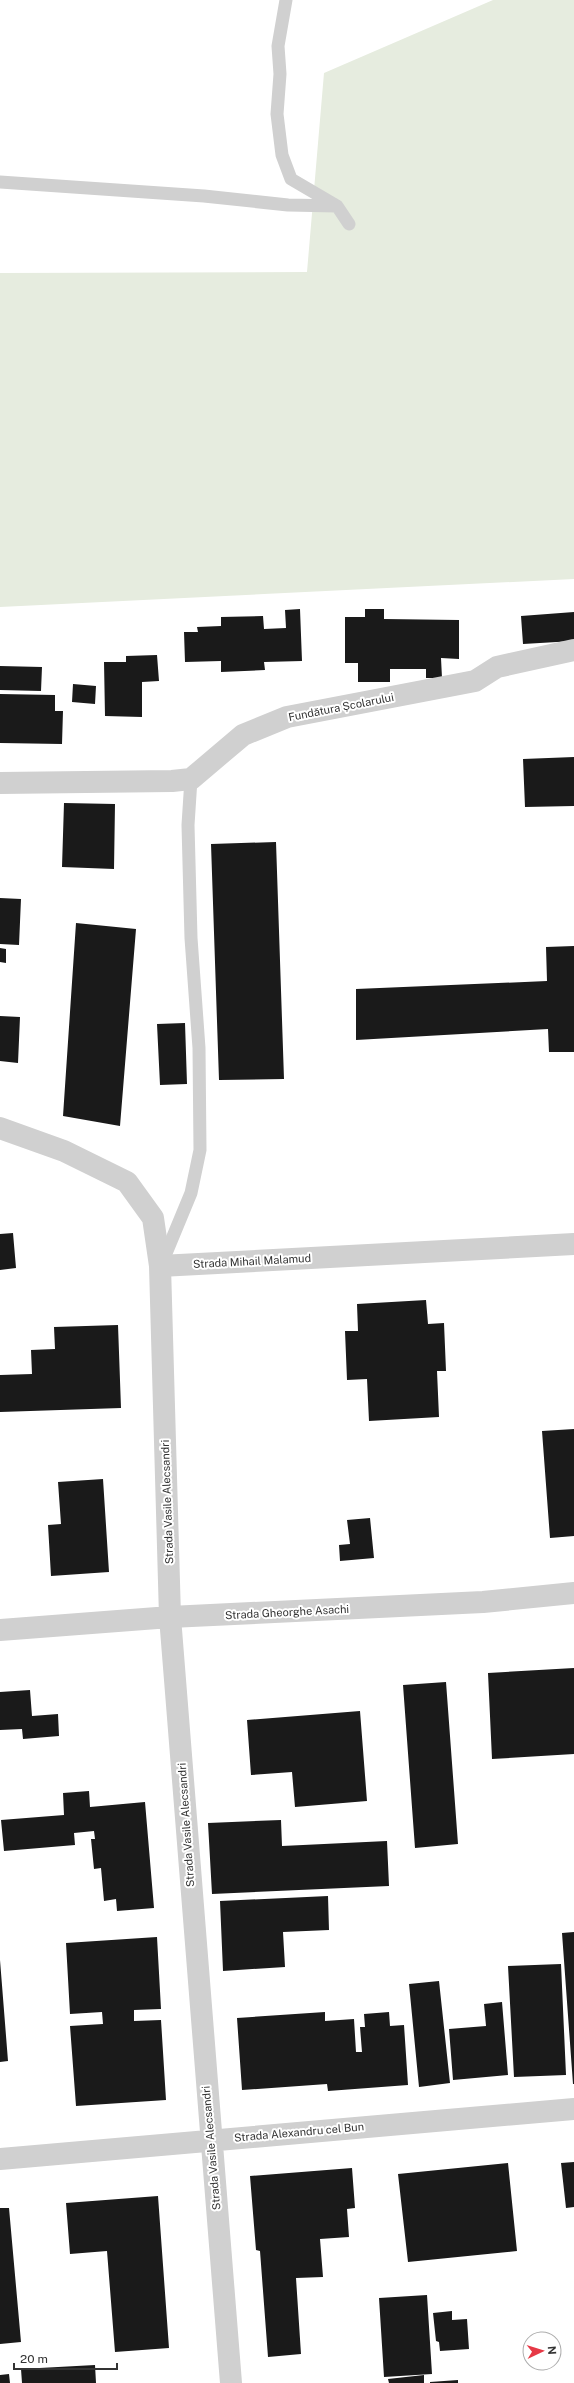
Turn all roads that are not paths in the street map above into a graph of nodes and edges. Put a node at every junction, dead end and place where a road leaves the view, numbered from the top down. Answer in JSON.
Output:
{"nodes":[{"id":1,"x":286,"y":0,"type":"edge"},
{"id":2,"x":0,"y":182,"type":"edge"},
{"id":3,"x":337,"y":206,"type":"junction"},
{"id":4,"x":349,"y":224,"type":"dead end"},
{"id":5,"x":574,"y":650,"type":"edge"},
{"id":6,"x":191,"y":779,"type":"junction"},
{"id":7,"x":0,"y":783,"type":"edge"},
{"id":8,"x":0,"y":1128,"type":"edge"},
{"id":9,"x":574,"y":1244,"type":"edge"},
{"id":10,"x":160,"y":1266,"type":"junction"},
{"id":11,"x":574,"y":1594,"type":"edge"},
{"id":12,"x":170,"y":1617,"type":"junction"},
{"id":13,"x":0,"y":1630,"type":"edge"},
{"id":14,"x":574,"y":2108,"type":"edge"},
{"id":15,"x":210,"y":2140,"type":"junction"},
{"id":16,"x":0,"y":2159,"type":"edge"},
{"id":17,"x":231,"y":2383,"type":"edge"}],
"edges":[{"from":1,"to":3,"type":"lane"},
{"from":2,"to":3,"type":"lane"},
{"from":3,"to":4,"type":"lane"},
{"from":5,"to":6,"type":"street","name":"Fundătura Școlarului"},
{"from":6,"to":7,"type":"street"},
{"from":6,"to":10,"type":"lane"},
{"from":8,"to":10,"type":"street"},
{"from":9,"to":10,"type":"street","name":"Strada Mihail Malamud"},
{"from":10,"to":12,"type":"street","name":"Strada Vasile Alecsandri"},
{"from":11,"to":12,"type":"street","name":"Strada Gheorghe Asachi"},
{"from":12,"to":13,"type":"street","name":"Strada Gheorghe Asachi"},
{"from":12,"to":15,"type":"street","name":"Strada Vasile Alecsandri"},
{"from":14,"to":15,"type":"street","name":"Strada Alexandru cel Bun"},
{"from":15,"to":16,"type":"street","name":"Strada Alexandru cel Bun"},
{"from":15,"to":17,"type":"street","name":"Strada Vasile Alecsandri"}]}
